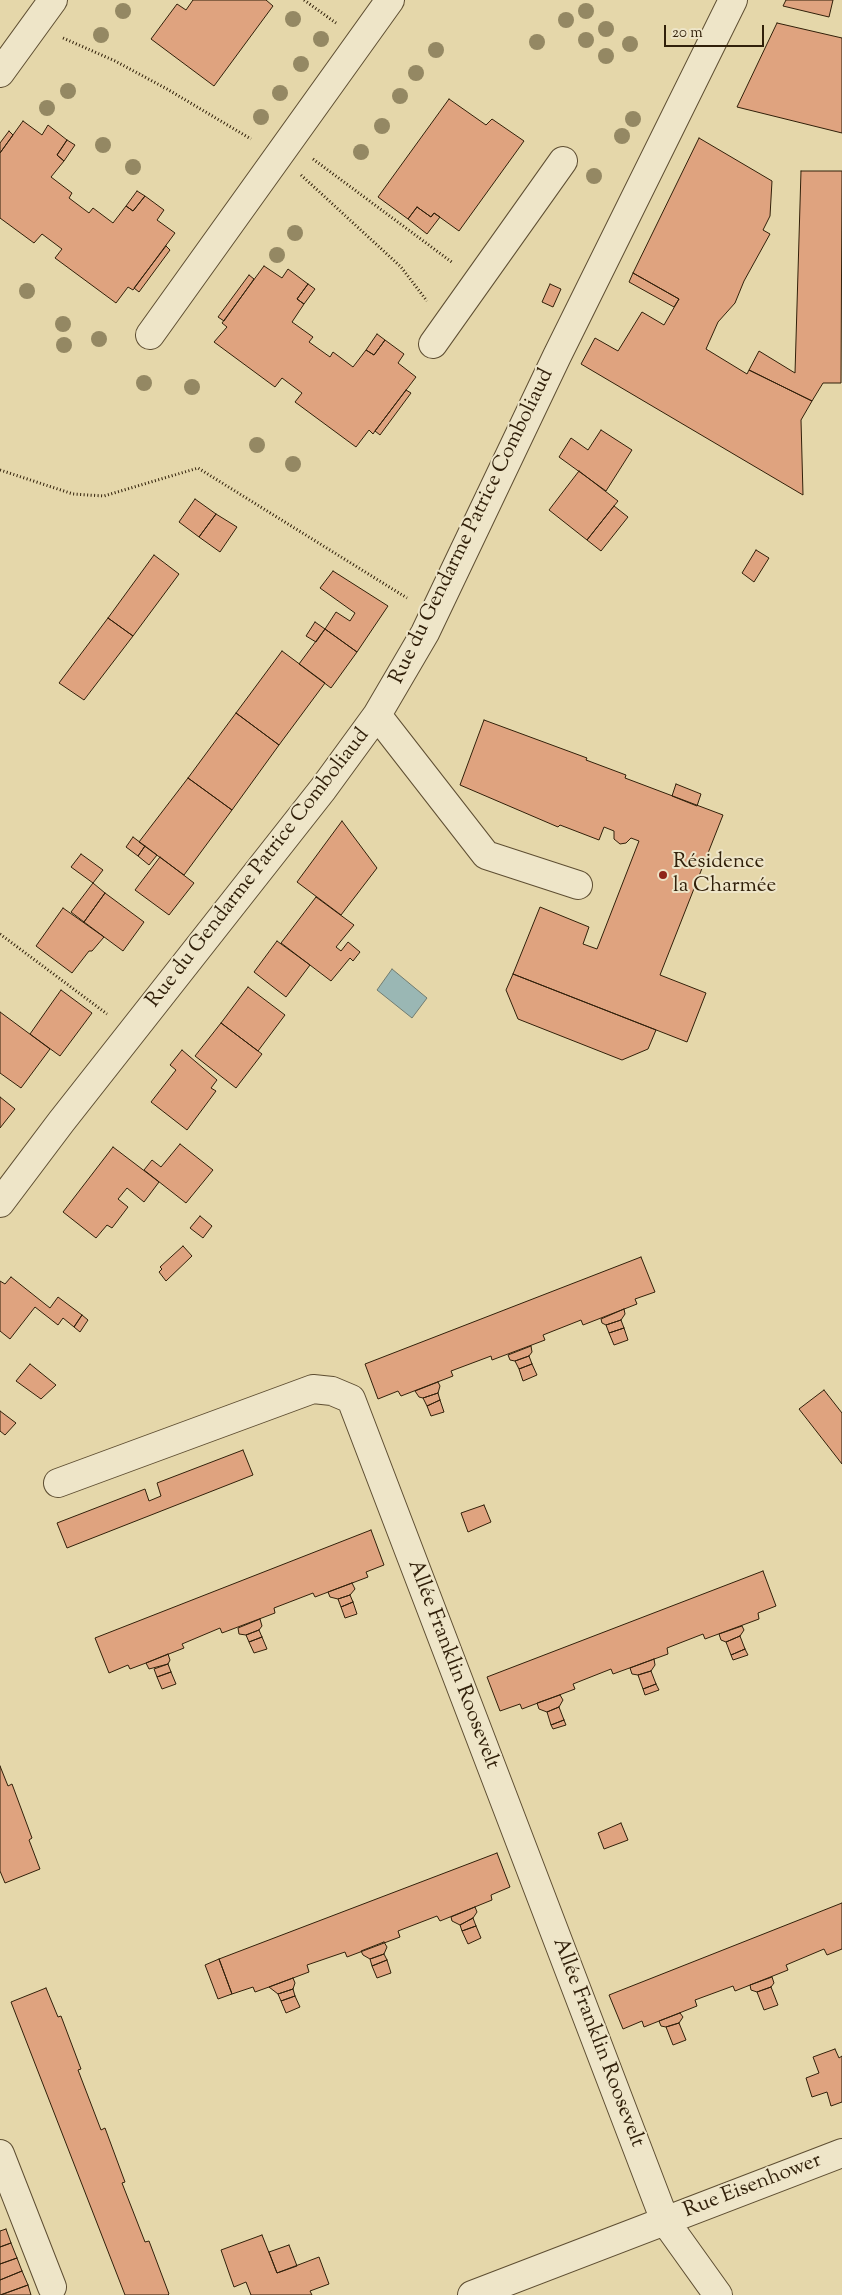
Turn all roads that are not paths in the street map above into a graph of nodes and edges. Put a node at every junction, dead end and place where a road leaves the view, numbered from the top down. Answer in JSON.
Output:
{"nodes":[{"id":1,"x":53,"y":0,"type":"edge"},
{"id":2,"x":390,"y":0,"type":"edge"},
{"id":3,"x":733,"y":0,"type":"edge"},
{"id":4,"x":0,"y":73,"type":"edge"},
{"id":5,"x":562,"y":161,"type":"dead end"},
{"id":6,"x":439,"y":334,"type":"road end"},
{"id":7,"x":150,"y":335,"type":"dead end"},
{"id":8,"x":378,"y":715,"type":"junction"},
{"id":9,"x":578,"y":885,"type":"dead end"},
{"id":10,"x":0,"y":1203,"type":"edge"},
{"id":11,"x":58,"y":1483,"type":"dead end"},
{"id":12,"x":842,"y":2153,"type":"edge"},
{"id":13,"x":0,"y":2154,"type":"edge"},
{"id":14,"x":665,"y":2221,"type":"junction"},
{"id":15,"x":52,"y":2287,"type":"dead end"},
{"id":16,"x":472,"y":2295,"type":"edge"},
{"id":17,"x":718,"y":2295,"type":"edge"}],
"edges":[{"from":1,"to":4,"type":"street"},
{"from":2,"to":7,"type":"street"},
{"from":3,"to":8,"type":"street","name":"Rue du Gendarme Patrice Comboliaud"},
{"from":5,"to":6,"type":"street"},
{"from":8,"to":9,"type":"street"},
{"from":8,"to":10,"type":"street","name":"Rue du Gendarme Patrice Comboliaud"},
{"from":11,"to":14,"type":"street","name":"Allée Franklin Roosevelt"},
{"from":12,"to":14,"type":"street","name":"Rue Eisenhower"},
{"from":13,"to":15,"type":"street"},
{"from":14,"to":16,"type":"street","name":"Rue Eisenhower"},
{"from":14,"to":17,"type":"street","name":"Rue Eisenhower"}]}
